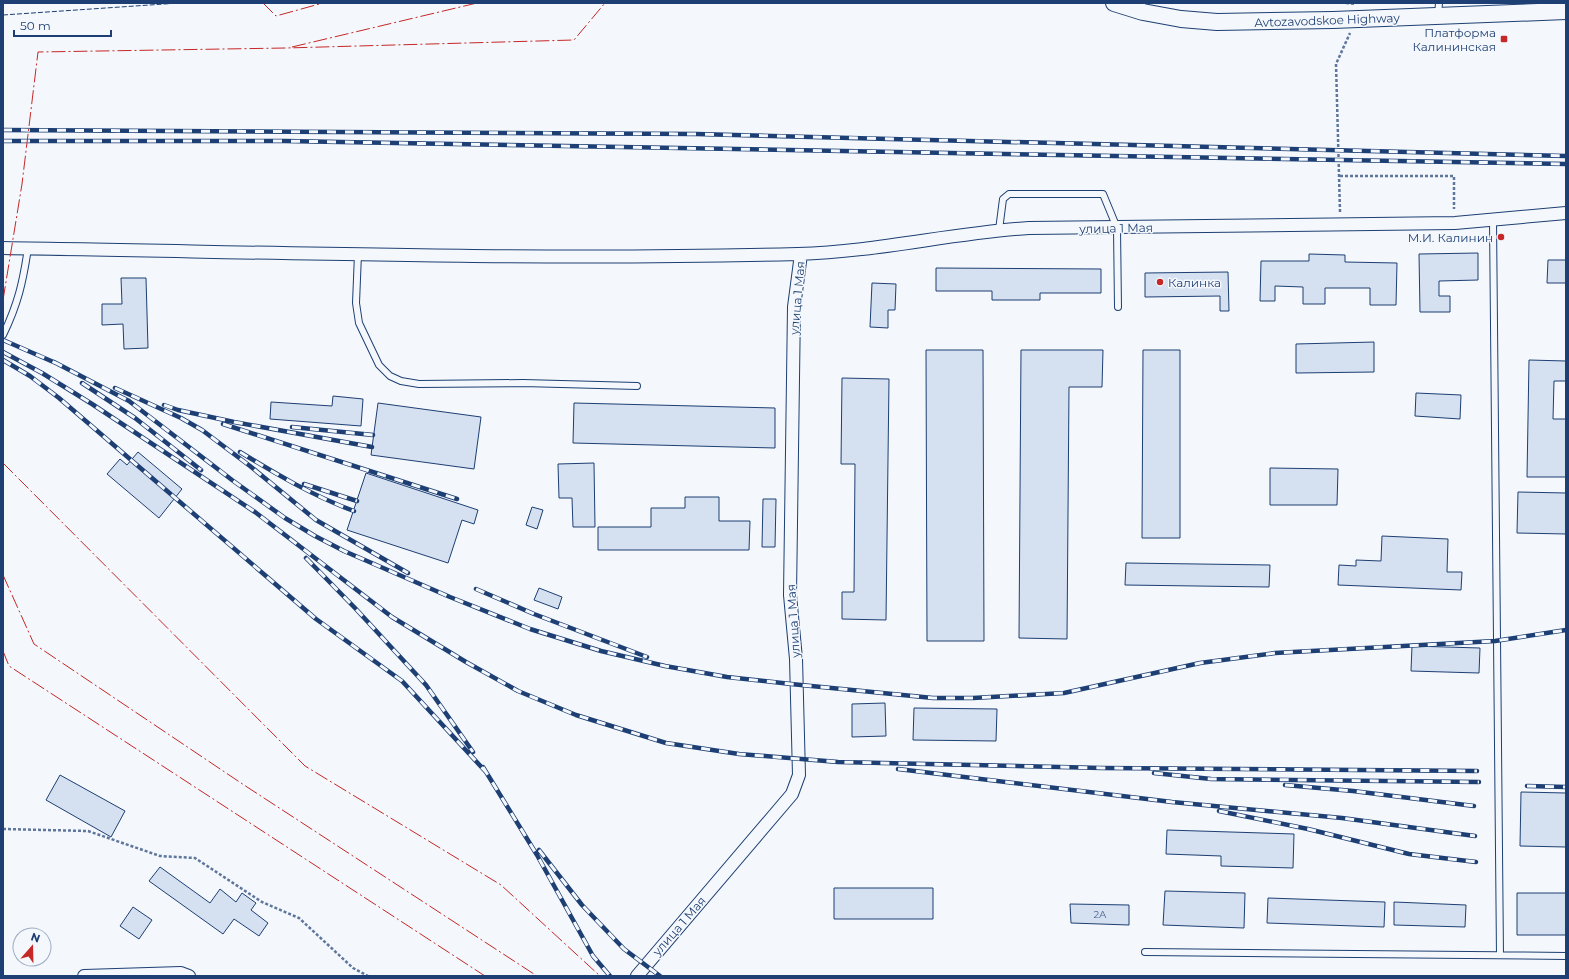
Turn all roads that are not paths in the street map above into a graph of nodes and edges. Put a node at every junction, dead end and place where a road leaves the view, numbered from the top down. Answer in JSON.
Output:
{"nodes":[{"id":1,"x":1114,"y":3,"type":"edge"},
{"id":2,"x":1438,"y":10,"type":"edge"},
{"id":3,"x":1566,"y":11,"type":"edge"},
{"id":4,"x":1566,"y":213,"type":"edge"},
{"id":5,"x":1493,"y":220,"type":"junction"},
{"id":6,"x":1117,"y":228,"type":"junction"},
{"id":7,"x":999,"y":230,"type":"junction"},
{"id":8,"x":3,"y":248,"type":"edge"},
{"id":9,"x":28,"y":248,"type":"junction"},
{"id":10,"x":358,"y":254,"type":"junction"},
{"id":11,"x":801,"y":254,"type":"junction"},
{"id":12,"x":1118,"y":307,"type":"dead end"},
{"id":13,"x":3,"y":335,"type":"edge"},
{"id":14,"x":637,"y":386,"type":"dead end"},
{"id":15,"x":1145,"y":952,"type":"dead end"},
{"id":16,"x":1500,"y":955,"type":"junction"},
{"id":17,"x":1566,"y":956,"type":"edge"},
{"id":18,"x":84,"y":976,"type":"edge"},
{"id":19,"x":189,"y":976,"type":"edge"},
{"id":20,"x":637,"y":976,"type":"edge"}],
"edges":[{"from":1,"to":2,"type":"main road","name":"Avtozavodskoe Highway"},
{"from":2,"to":3,"type":"main road","name":"Avtozavodskoe Highway"},
{"from":4,"to":5,"type":"street","name":"улица 1 Мая"},
{"from":5,"to":6,"type":"street","name":"улица 1 Мая"},
{"from":5,"to":16,"type":"lane"},
{"from":6,"to":7,"type":"street","name":"улица 1 Мая"},
{"from":6,"to":7,"type":"lane"},
{"from":6,"to":12,"type":"lane"},
{"from":7,"to":11,"type":"street","name":"улица 1 Мая"},
{"from":8,"to":9,"type":"street"},
{"from":9,"to":10,"type":"street"},
{"from":9,"to":13,"type":"lane"},
{"from":10,"to":11,"type":"street"},
{"from":10,"to":14,"type":"lane"},
{"from":11,"to":20,"type":"street","name":"улица 1 Мая"},
{"from":15,"to":16,"type":"lane"},
{"from":16,"to":17,"type":"lane"},
{"from":18,"to":19,"type":"street"}]}
